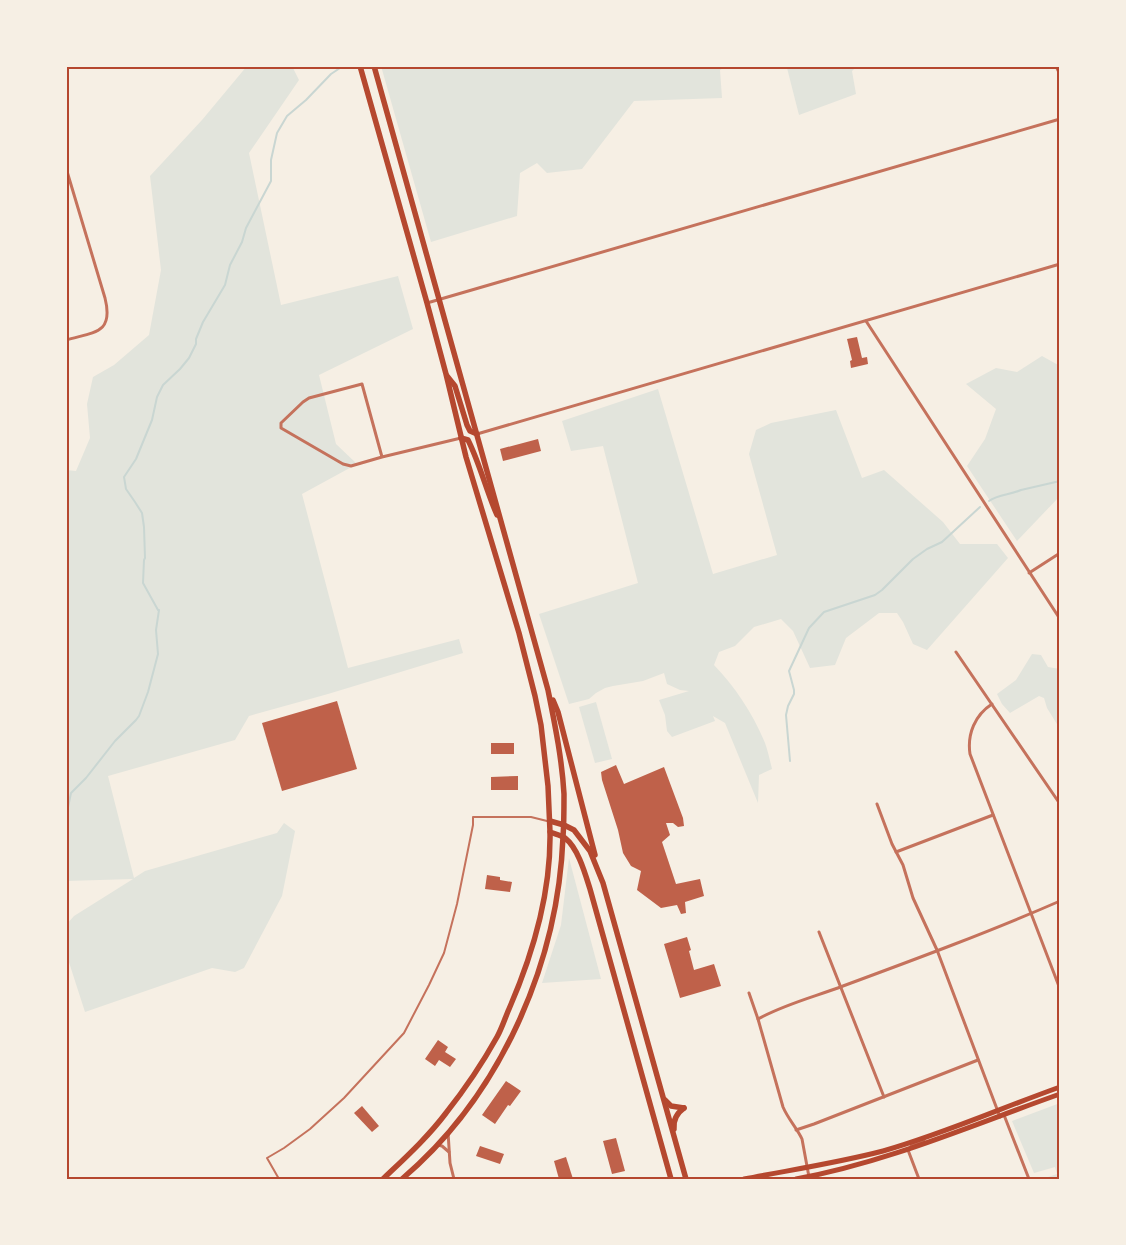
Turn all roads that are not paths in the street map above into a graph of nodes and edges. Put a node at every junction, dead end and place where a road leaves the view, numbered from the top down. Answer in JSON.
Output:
{"nodes":[{"id":1,"x":360,"y":66,"type":"edge"},
{"id":2,"x":374,"y":66,"type":"edge"},
{"id":3,"x":1056,"y":66,"type":"edge"},
{"id":4,"x":1060,"y":75,"type":"edge"},
{"id":5,"x":1060,"y":119,"type":"edge"},
{"id":6,"x":66,"y":168,"type":"edge"},
{"id":7,"x":1060,"y":264,"type":"edge"},
{"id":8,"x":439,"y":300,"type":"junction"},
{"id":9,"x":427,"y":303,"type":"junction"},
{"id":10,"x":866,"y":321,"type":"junction"},
{"id":11,"x":66,"y":340,"type":"edge"},
{"id":12,"x":446,"y":374,"type":"junction"},
{"id":13,"x":477,"y":434,"type":"junction"},
{"id":14,"x":461,"y":438,"type":"junction"},
{"id":15,"x":382,"y":457,"type":"junction"},
{"id":16,"x":505,"y":533,"type":"junction"},
{"id":17,"x":1060,"y":553,"type":"edge"},
{"id":18,"x":1029,"y":573,"type":"junction"},
{"id":19,"x":522,"y":594,"type":"junction"},
{"id":20,"x":509,"y":599,"type":"junction"},
{"id":21,"x":1060,"y":619,"type":"edge"},
{"id":22,"x":956,"y":652,"type":"dead end"},
{"id":23,"x":548,"y":690,"type":"junction"},
{"id":24,"x":992,"y":704,"type":"junction"},
{"id":25,"x":1060,"y":795,"type":"edge"},
{"id":26,"x":1056,"y":798,"type":"junction"},
{"id":27,"x":877,"y":804,"type":"dead end"},
{"id":28,"x":1060,"y":804,"type":"edge"},
{"id":29,"x":993,"y":815,"type":"junction"},
{"id":30,"x":550,"y":821,"type":"junction"},
{"id":31,"x":564,"y":825,"type":"junction"},
{"id":32,"x":550,"y":832,"type":"junction"},
{"id":33,"x":563,"y":837,"type":"junction"},
{"id":34,"x":896,"y":852,"type":"junction"},
{"id":35,"x":603,"y":883,"type":"junction"},
{"id":36,"x":1060,"y":901,"type":"edge"},
{"id":37,"x":1031,"y":913,"type":"junction"},
{"id":38,"x":819,"y":932,"type":"dead end"},
{"id":39,"x":937,"y":950,"type":"junction"},
{"id":40,"x":630,"y":980,"type":"junction"},
{"id":41,"x":617,"y":984,"type":"junction"},
{"id":42,"x":841,"y":987,"type":"junction"},
{"id":43,"x":1060,"y":989,"type":"edge"},
{"id":44,"x":749,"y":993,"type":"dead end"},
{"id":45,"x":758,"y":1019,"type":"junction"},
{"id":46,"x":978,"y":1060,"type":"junction"},
{"id":47,"x":1060,"y":1087,"type":"edge"},
{"id":48,"x":1060,"y":1094,"type":"edge"},
{"id":49,"x":663,"y":1096,"type":"junction"},
{"id":50,"x":884,"y":1097,"type":"junction"},
{"id":51,"x":997,"y":1110,"type":"junction"},
{"id":52,"x":1002,"y":1116,"type":"junction"},
{"id":53,"x":796,"y":1130,"type":"junction"},
{"id":54,"x":448,"y":1132,"type":"junction"},
{"id":55,"x":933,"y":1134,"type":"junction"},
{"id":56,"x":675,"y":1141,"type":"junction"},
{"id":57,"x":437,"y":1145,"type":"junction"},
{"id":58,"x":908,"y":1150,"type":"junction"},
{"id":59,"x":449,"y":1153,"type":"junction"},
{"id":60,"x":807,"y":1168,"type":"junction"},
{"id":61,"x":809,"y":1178,"type":"edge"},
{"id":62,"x":279,"y":1179,"type":"edge"},
{"id":63,"x":383,"y":1179,"type":"edge"},
{"id":64,"x":402,"y":1179,"type":"edge"},
{"id":65,"x":454,"y":1179,"type":"edge"},
{"id":66,"x":671,"y":1179,"type":"edge"},
{"id":67,"x":686,"y":1179,"type":"edge"},
{"id":68,"x":744,"y":1179,"type":"edge"},
{"id":69,"x":796,"y":1179,"type":"edge"},
{"id":70,"x":919,"y":1179,"type":"edge"},
{"id":71,"x":1029,"y":1179,"type":"edge"}],
"edges":[{"from":1,"to":9,"type":"main road"},
{"from":2,"to":8,"type":"main road"},
{"from":3,"to":4,"type":"street"},
{"from":5,"to":8,"type":"street"},
{"from":6,"to":11,"type":"street"},
{"from":7,"to":10,"type":"street"},
{"from":8,"to":9,"type":"street"},
{"from":8,"to":13,"type":"main road"},
{"from":9,"to":12,"type":"main road"},
{"from":10,"to":13,"type":"street"},
{"from":10,"to":18,"type":"street"},
{"from":12,"to":13,"type":"main road"},
{"from":12,"to":14,"type":"main road"},
{"from":13,"to":16,"type":"main road"},
{"from":14,"to":15,"type":"street"},
{"from":14,"to":16,"type":"main road"},
{"from":14,"to":20,"type":"main road"},
{"from":15,"to":15,"type":"street"},
{"from":16,"to":19,"type":"main road"},
{"from":17,"to":18,"type":"street"},
{"from":18,"to":21,"type":"street"},
{"from":19,"to":20,"type":"main road"},
{"from":19,"to":23,"type":"main road"},
{"from":20,"to":30,"type":"main road"},
{"from":22,"to":24,"type":"street"},
{"from":23,"to":31,"type":"main road"},
{"from":23,"to":35,"type":"main road"},
{"from":24,"to":26,"type":"street"},
{"from":24,"to":29,"type":"street"},
{"from":25,"to":26,"type":"street"},
{"from":26,"to":28,"type":"street"},
{"from":27,"to":34,"type":"street"},
{"from":29,"to":34,"type":"street"},
{"from":29,"to":37,"type":"street"},
{"from":30,"to":31,"type":"main road"},
{"from":30,"to":32,"type":"main road"},
{"from":30,"to":62,"type":"lane"},
{"from":31,"to":33,"type":"main road"},
{"from":31,"to":35,"type":"main road"},
{"from":32,"to":33,"type":"main road"},
{"from":32,"to":63,"type":"main road"},
{"from":33,"to":41,"type":"main road"},
{"from":33,"to":54,"type":"main road"},
{"from":34,"to":39,"type":"street"},
{"from":35,"to":40,"type":"main road"},
{"from":36,"to":37,"type":"street"},
{"from":37,"to":39,"type":"street"},
{"from":37,"to":43,"type":"street"},
{"from":38,"to":42,"type":"street"},
{"from":39,"to":42,"type":"street"},
{"from":39,"to":46,"type":"street"},
{"from":40,"to":41,"type":"main road"},
{"from":40,"to":49,"type":"main road"},
{"from":41,"to":66,"type":"main road"},
{"from":42,"to":45,"type":"street"},
{"from":42,"to":50,"type":"street"},
{"from":44,"to":45,"type":"street"},
{"from":45,"to":53,"type":"street"},
{"from":46,"to":50,"type":"street"},
{"from":46,"to":51,"type":"street"},
{"from":47,"to":51,"type":"main road"},
{"from":48,"to":52,"type":"main road"},
{"from":49,"to":56,"type":"main road"},
{"from":49,"to":56,"type":"main road"},
{"from":50,"to":53,"type":"street"},
{"from":51,"to":52,"type":"street"},
{"from":51,"to":55,"type":"main road"},
{"from":52,"to":58,"type":"main road"},
{"from":52,"to":71,"type":"street"},
{"from":53,"to":60,"type":"street"},
{"from":54,"to":57,"type":"main road"},
{"from":54,"to":59,"type":"street"},
{"from":55,"to":58,"type":"street"},
{"from":55,"to":60,"type":"main road"},
{"from":56,"to":67,"type":"main road"},
{"from":57,"to":59,"type":"street"},
{"from":57,"to":64,"type":"main road"},
{"from":58,"to":61,"type":"main road"},
{"from":58,"to":70,"type":"street"},
{"from":59,"to":65,"type":"street"},
{"from":60,"to":61,"type":"street"},
{"from":60,"to":68,"type":"main road"},
{"from":61,"to":69,"type":"main road"}]}
